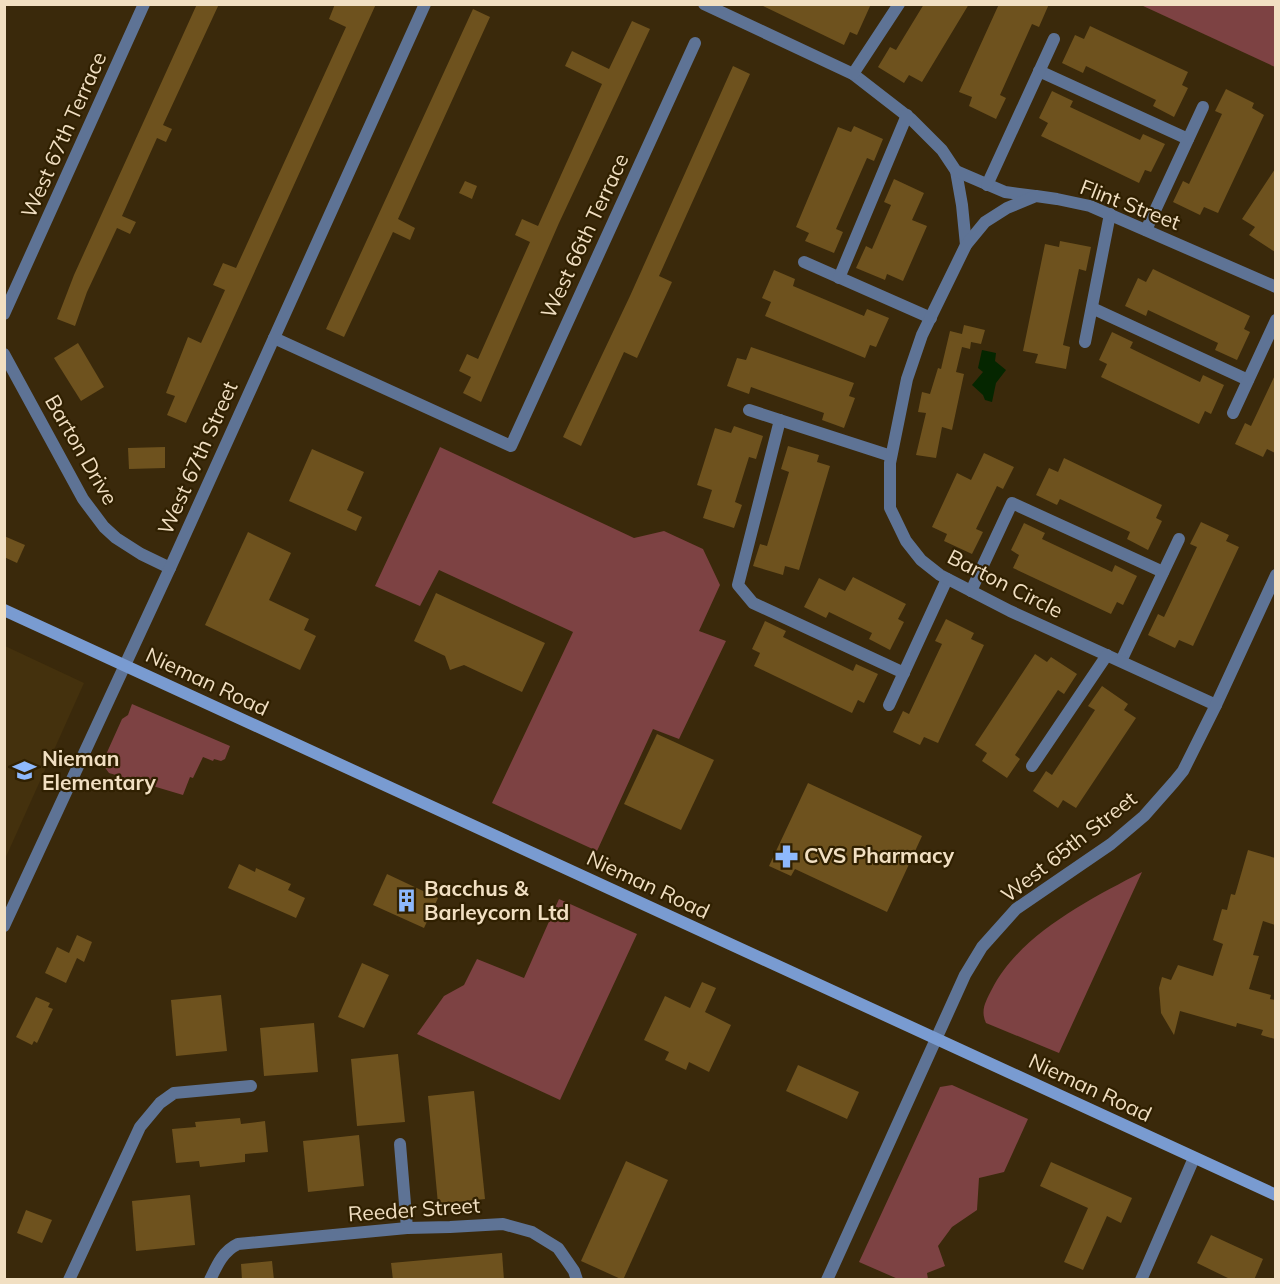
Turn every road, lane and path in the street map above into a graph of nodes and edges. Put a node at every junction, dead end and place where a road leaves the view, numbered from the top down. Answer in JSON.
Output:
{"nodes":[{"id":1,"x":144,"y":4,"type":"edge"},
{"id":2,"x":425,"y":4,"type":"edge"},
{"id":3,"x":898,"y":4,"type":"edge"},
{"id":4,"x":712,"y":7,"type":"edge"},
{"id":5,"x":1054,"y":39,"type":"dead end"},
{"id":6,"x":695,"y":43,"type":"dead end"},
{"id":7,"x":1039,"y":71,"type":"junction"},
{"id":8,"x":854,"y":74,"type":"junction"},
{"id":9,"x":1203,"y":107,"type":"dead end"},
{"id":10,"x":907,"y":115,"type":"junction"},
{"id":11,"x":1188,"y":139,"type":"junction"},
{"id":12,"x":956,"y":171,"type":"junction"},
{"id":13,"x":987,"y":185,"type":"junction"},
{"id":14,"x":1036,"y":196,"type":"junction"},
{"id":15,"x":1110,"y":214,"type":"junction"},
{"id":16,"x":1146,"y":230,"type":"junction"},
{"id":17,"x":966,"y":245,"type":"junction"},
{"id":18,"x":804,"y":262,"type":"dead end"},
{"id":19,"x":839,"y":278,"type":"junction"},
{"id":20,"x":1273,"y":282,"type":"edge"},
{"id":21,"x":1092,"y":308,"type":"junction"},
{"id":22,"x":4,"y":314,"type":"edge"},
{"id":23,"x":931,"y":318,"type":"junction"},
{"id":24,"x":1275,"y":320,"type":"edge"},
{"id":25,"x":274,"y":338,"type":"junction"},
{"id":26,"x":1085,"y":342,"type":"dead end"},
{"id":27,"x":4,"y":354,"type":"edge"},
{"id":28,"x":1248,"y":380,"type":"junction"},
{"id":29,"x":749,"y":410,"type":"dead end"},
{"id":30,"x":1233,"y":413,"type":"dead end"},
{"id":31,"x":780,"y":420,"type":"junction"},
{"id":32,"x":891,"y":456,"type":"junction"},
{"id":33,"x":1179,"y":539,"type":"dead end"},
{"id":34,"x":170,"y":568,"type":"junction"},
{"id":35,"x":1163,"y":572,"type":"junction"},
{"id":36,"x":1275,"y":575,"type":"edge"},
{"id":37,"x":947,"y":579,"type":"junction"},
{"id":38,"x":971,"y":591,"type":"junction"},
{"id":39,"x":4,"y":610,"type":"edge"},
{"id":40,"x":1107,"y":655,"type":"junction"},
{"id":41,"x":1121,"y":661,"type":"junction"},
{"id":42,"x":124,"y":665,"type":"junction"},
{"id":43,"x":904,"y":673,"type":"junction"},
{"id":44,"x":889,"y":705,"type":"dead end"},
{"id":45,"x":1216,"y":705,"type":"junction"},
{"id":46,"x":1032,"y":766,"type":"dead end"},
{"id":47,"x":4,"y":926,"type":"edge"},
{"id":48,"x":935,"y":1038,"type":"junction"},
{"id":49,"x":251,"y":1086,"type":"dead end"},
{"id":50,"x":400,"y":1144,"type":"dead end"},
{"id":51,"x":1194,"y":1158,"type":"junction"},
{"id":52,"x":1275,"y":1195,"type":"edge"},
{"id":53,"x":407,"y":1228,"type":"junction"},
{"id":54,"x":69,"y":1280,"type":"edge"},
{"id":55,"x":210,"y":1280,"type":"edge"},
{"id":56,"x":577,"y":1280,"type":"edge"},
{"id":57,"x":827,"y":1280,"type":"edge"},
{"id":58,"x":1141,"y":1280,"type":"edge"}],
"edges":[{"from":1,"to":22,"type":"street","name":"West 67th Terrace"},
{"from":2,"to":25,"type":"street","name":"West 67th Street"},
{"from":3,"to":8,"type":"street"},
{"from":4,"to":8,"type":"street"},
{"from":5,"to":7,"type":"street"},
{"from":6,"to":25,"type":"street","name":"West 66th Terrace"},
{"from":7,"to":11,"type":"street"},
{"from":7,"to":13,"type":"street"},
{"from":8,"to":10,"type":"street"},
{"from":9,"to":11,"type":"street"},
{"from":10,"to":12,"type":"street"},
{"from":10,"to":19,"type":"street"},
{"from":11,"to":16,"type":"street"},
{"from":12,"to":13,"type":"street","name":"Flint Street"},
{"from":12,"to":17,"type":"street"},
{"from":13,"to":14,"type":"street","name":"Flint Street"},
{"from":14,"to":15,"type":"street","name":"Flint Street"},
{"from":14,"to":17,"type":"street"},
{"from":15,"to":16,"type":"street","name":"Flint Street"},
{"from":15,"to":21,"type":"street"},
{"from":16,"to":20,"type":"street","name":"Flint Street"},
{"from":17,"to":23,"type":"street","name":"Barton Circle"},
{"from":18,"to":19,"type":"street"},
{"from":19,"to":23,"type":"street"},
{"from":21,"to":26,"type":"street"},
{"from":21,"to":28,"type":"street"},
{"from":23,"to":32,"type":"street","name":"Barton Circle"},
{"from":24,"to":28,"type":"street"},
{"from":25,"to":34,"type":"street","name":"West 67th Street"},
{"from":27,"to":34,"type":"street","name":"Barton Drive"},
{"from":28,"to":30,"type":"street"},
{"from":29,"to":31,"type":"street"},
{"from":31,"to":32,"type":"street"},
{"from":31,"to":43,"type":"street"},
{"from":32,"to":37,"type":"street","name":"Barton Circle"},
{"from":33,"to":35,"type":"street"},
{"from":34,"to":42,"type":"street","name":"West 67th Street"},
{"from":35,"to":38,"type":"street"},
{"from":35,"to":41,"type":"street"},
{"from":36,"to":45,"type":"street","name":"West 65th Street"},
{"from":37,"to":38,"type":"street","name":"Barton Circle"},
{"from":37,"to":43,"type":"street"},
{"from":38,"to":40,"type":"street","name":"Barton Circle"},
{"from":39,"to":42,"type":"main road","name":"Nieman Road"},
{"from":40,"to":41,"type":"street","name":"Barton Circle"},
{"from":40,"to":46,"type":"street"},
{"from":41,"to":45,"type":"street","name":"Barton Circle"},
{"from":42,"to":47,"type":"street","name":"West 67th Street"},
{"from":42,"to":48,"type":"main road","name":"Nieman Road"},
{"from":43,"to":44,"type":"street"},
{"from":45,"to":48,"type":"street","name":"West 65th Street"},
{"from":48,"to":51,"type":"main road","name":"Nieman Road"},
{"from":48,"to":57,"type":"street","name":"West 65th Street"},
{"from":49,"to":54,"type":"street"},
{"from":50,"to":53,"type":"street"},
{"from":51,"to":52,"type":"main road","name":"Nieman Road"},
{"from":51,"to":58,"type":"street"},
{"from":53,"to":55,"type":"street","name":"Reeder Street"},
{"from":53,"to":56,"type":"street","name":"Reeder Street"}]}
